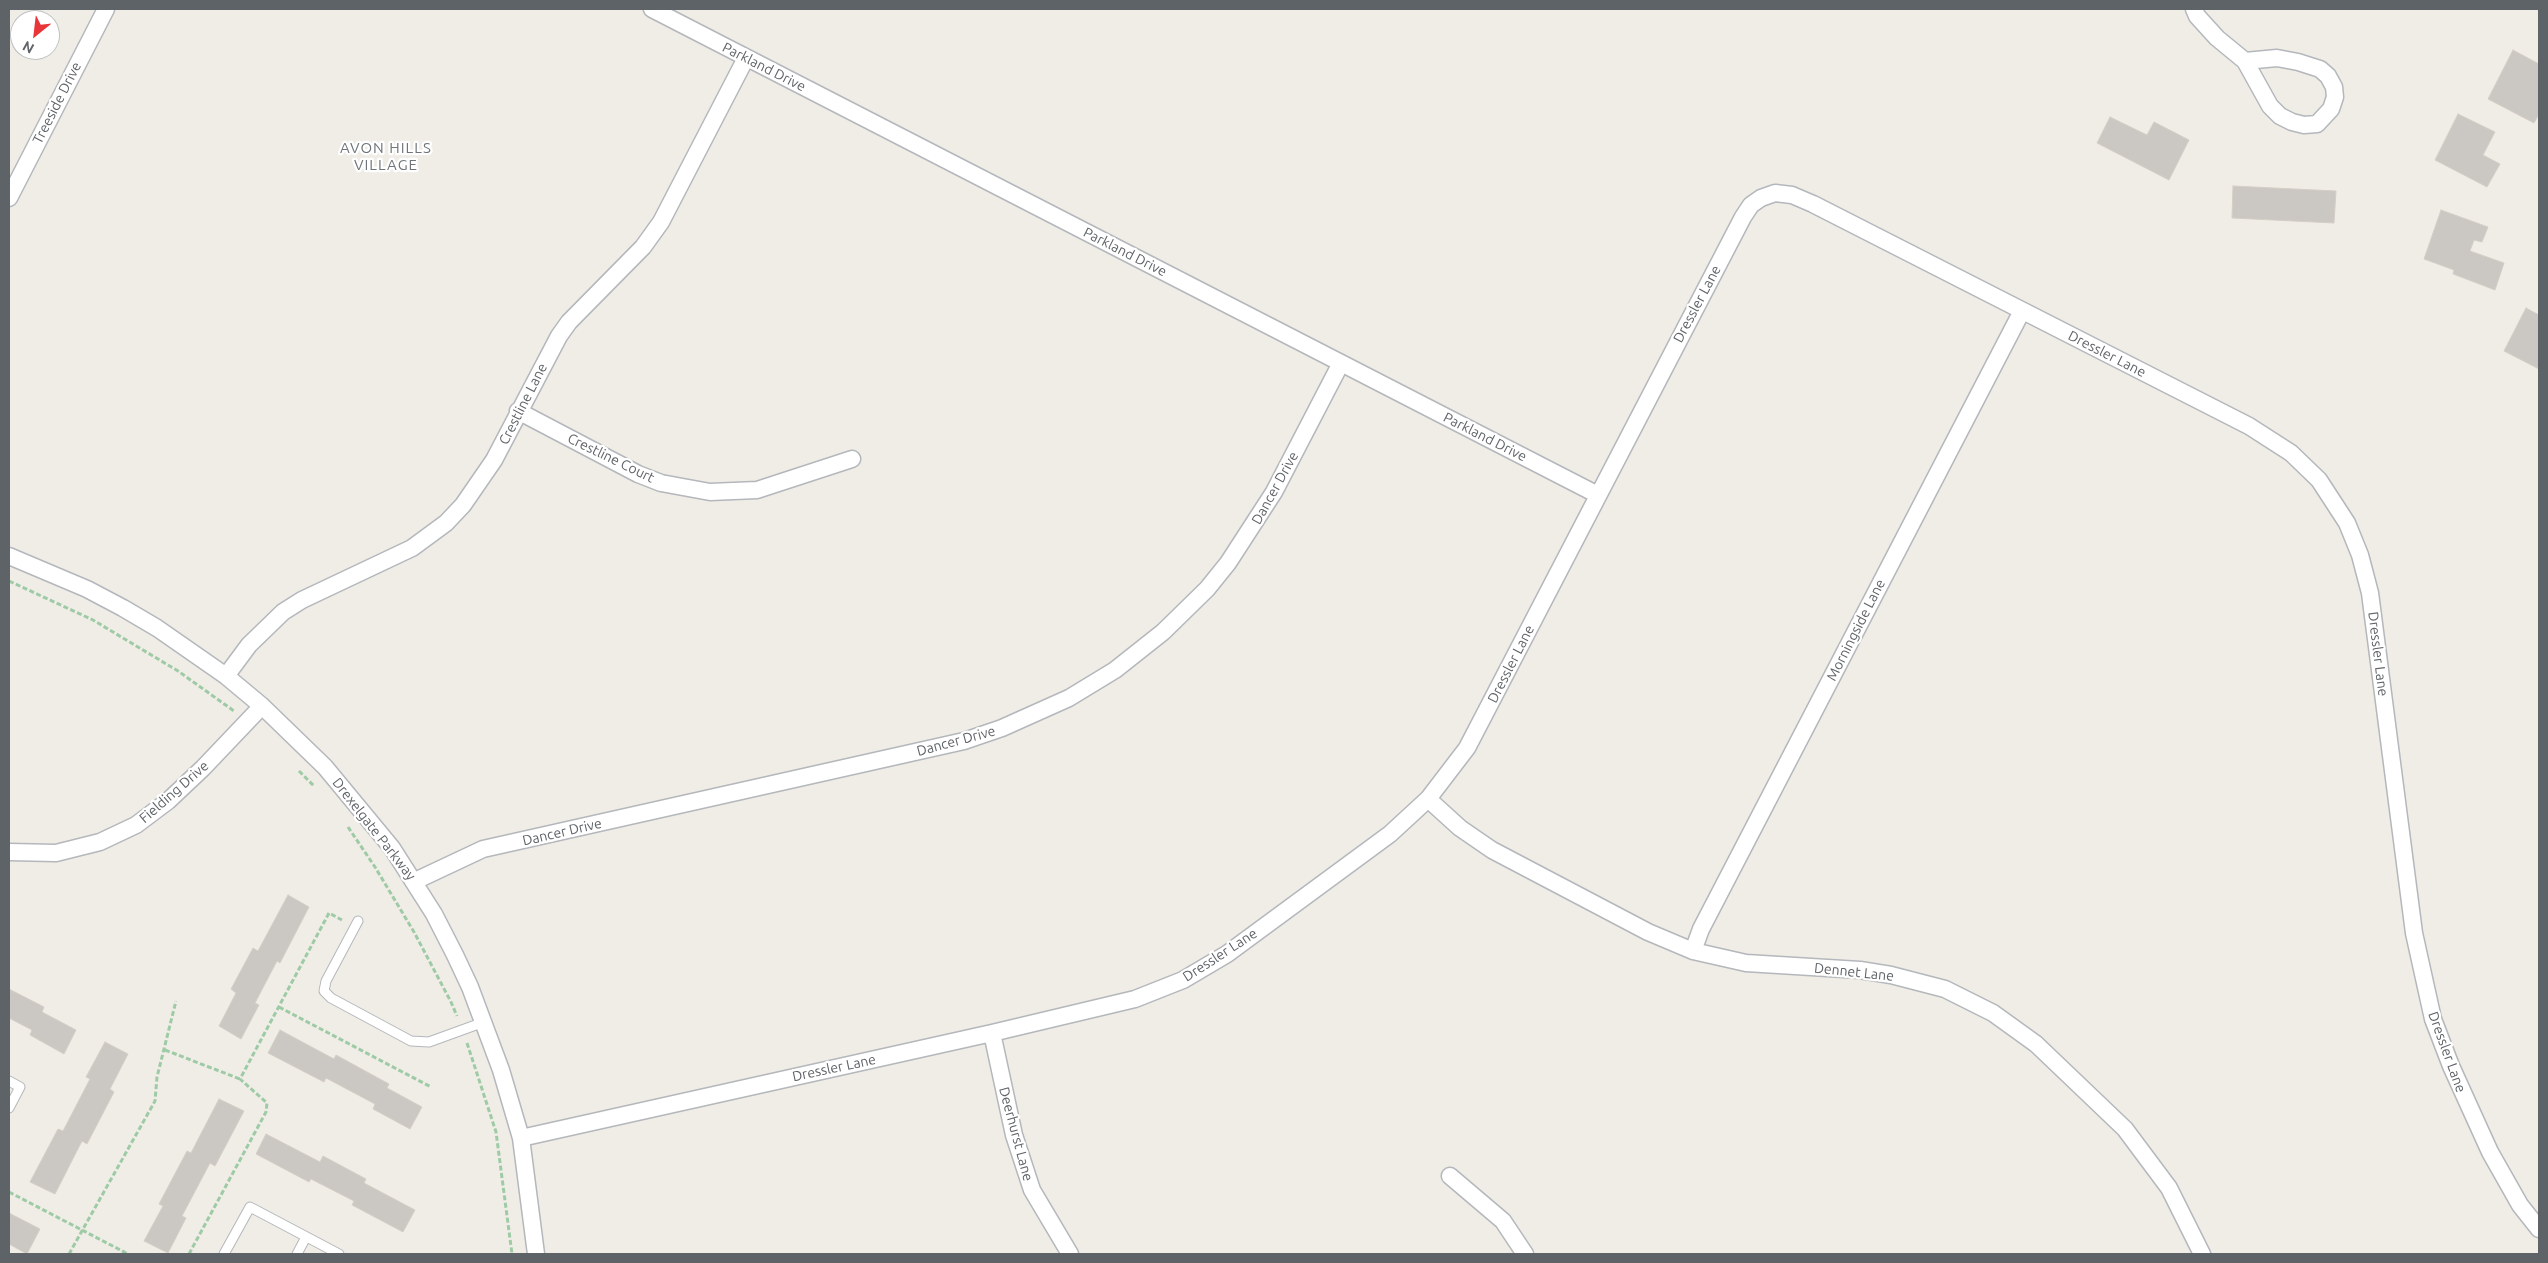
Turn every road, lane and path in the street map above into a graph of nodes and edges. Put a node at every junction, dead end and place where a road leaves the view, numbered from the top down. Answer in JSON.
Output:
{"nodes":[{"id":1,"x":106,"y":9,"type":"edge"},
{"id":2,"x":652,"y":9,"type":"edge"},
{"id":3,"x":2194,"y":9,"type":"edge"},
{"id":4,"x":746,"y":58,"type":"junction"},
{"id":5,"x":2245,"y":61,"type":"junction"},
{"id":6,"x":9,"y":198,"type":"edge"},
{"id":7,"x":2022,"y":310,"type":"junction"},
{"id":8,"x":1341,"y":364,"type":"junction"},
{"id":9,"x":518,"y":411,"type":"junction"},
{"id":10,"x":852,"y":459,"type":"dead end"},
{"id":11,"x":1598,"y":495,"type":"junction"},
{"id":12,"x":9,"y":556,"type":"edge"},
{"id":13,"x":9,"y":581,"type":"edge"},
{"id":14,"x":226,"y":676,"type":"junction"},
{"id":15,"x":222,"y":700,"type":"dead end"},
{"id":16,"x":262,"y":706,"type":"junction"},
{"id":17,"x":296,"y":767,"type":"dead end"},
{"id":18,"x":321,"y":793,"type":"dead end"},
{"id":19,"x":1428,"y":799,"type":"junction"},
{"id":20,"x":344,"y":821,"type":"dead end"},
{"id":21,"x":9,"y":852,"type":"edge"},
{"id":22,"x":415,"y":882,"type":"junction"},
{"id":23,"x":356,"y":924,"type":"joint"},
{"id":24,"x":1693,"y":951,"type":"junction"},
{"id":25,"x":176,"y":1001,"type":"dead end"},
{"id":26,"x":451,"y":1002,"type":"dead end"},
{"id":27,"x":279,"y":1007,"type":"junction"},
{"id":28,"x":484,"y":1022,"type":"junction"},
{"id":29,"x":992,"y":1033,"type":"junction"},
{"id":30,"x":165,"y":1050,"type":"junction"},
{"id":31,"x":472,"y":1059,"type":"dead end"},
{"id":32,"x":240,"y":1079,"type":"junction"},
{"id":33,"x":9,"y":1080,"type":"edge"},
{"id":34,"x":431,"y":1087,"type":"dead end"},
{"id":35,"x":9,"y":1108,"type":"edge"},
{"id":36,"x":521,"y":1138,"type":"junction"},
{"id":37,"x":1450,"y":1176,"type":"dead end"},
{"id":38,"x":9,"y":1192,"type":"edge"},
{"id":39,"x":2539,"y":1229,"type":"edge"},
{"id":40,"x":82,"y":1231,"type":"junction"},
{"id":41,"x":306,"y":1237,"type":"junction"},
{"id":42,"x":69,"y":1254,"type":"edge"},
{"id":43,"x":128,"y":1254,"type":"edge"},
{"id":44,"x":189,"y":1254,"type":"edge"},
{"id":45,"x":224,"y":1254,"type":"edge"},
{"id":46,"x":297,"y":1254,"type":"edge"},
{"id":47,"x":339,"y":1254,"type":"edge"},
{"id":48,"x":512,"y":1254,"type":"edge"},
{"id":49,"x":536,"y":1254,"type":"edge"},
{"id":50,"x":1070,"y":1254,"type":"edge"},
{"id":51,"x":1525,"y":1254,"type":"edge"},
{"id":52,"x":2202,"y":1254,"type":"edge"}],
"edges":[{"from":1,"to":6,"type":"street","name":"Treeside Drive"},
{"from":2,"to":4,"type":"street","name":"Parkland Drive"},
{"from":3,"to":5,"type":"street"},
{"from":4,"to":8,"type":"street","name":"Parkland Drive"},
{"from":4,"to":9,"type":"street","name":"Crestline Lane"},
{"from":5,"to":5,"type":"street"},
{"from":7,"to":11,"type":"street","name":"Dressler Lane"},
{"from":7,"to":24,"type":"street","name":"Morningside Lane"},
{"from":7,"to":39,"type":"street","name":"Dressler Lane"},
{"from":8,"to":11,"type":"street","name":"Parkland Drive"},
{"from":8,"to":22,"type":"street","name":"Dancer Drive"},
{"from":9,"to":10,"type":"street","name":"Crestline Court"},
{"from":9,"to":14,"type":"street","name":"Crestline Lane"},
{"from":11,"to":19,"type":"street","name":"Dressler Lane"},
{"from":12,"to":14,"type":"street","name":"Drexelgate Parkway"},
{"from":13,"to":15,"type":"path"},
{"from":14,"to":16,"type":"street","name":"Drexelgate Parkway"},
{"from":16,"to":21,"type":"street","name":"Fielding Drive"},
{"from":16,"to":22,"type":"street","name":"Drexelgate Parkway"},
{"from":17,"to":18,"type":"path"},
{"from":19,"to":24,"type":"street","name":"Dennet Lane"},
{"from":19,"to":29,"type":"street","name":"Dressler Lane"},
{"from":20,"to":26,"type":"path"},
{"from":22,"to":28,"type":"street","name":"Drexelgate Parkway"},
{"from":23,"to":27,"type":"path"},
{"from":23,"to":28,"type":"lane"},
{"from":24,"to":52,"type":"street","name":"Dennet Lane"},
{"from":25,"to":30,"type":"path"},
{"from":27,"to":32,"type":"path"},
{"from":27,"to":34,"type":"path"},
{"from":28,"to":36,"type":"street","name":"Drexelgate Parkway"},
{"from":29,"to":36,"type":"street","name":"Dressler Lane"},
{"from":29,"to":50,"type":"street","name":"Deerhurst Lane"},
{"from":30,"to":32,"type":"path"},
{"from":30,"to":40,"type":"path"},
{"from":31,"to":48,"type":"path"},
{"from":32,"to":44,"type":"path"},
{"from":33,"to":35,"type":"lane"},
{"from":36,"to":49,"type":"street","name":"Drexelgate Parkway"},
{"from":37,"to":51,"type":"street"},
{"from":38,"to":40,"type":"path"},
{"from":40,"to":42,"type":"path"},
{"from":40,"to":43,"type":"path"},
{"from":41,"to":45,"type":"lane"},
{"from":41,"to":46,"type":"lane"},
{"from":41,"to":47,"type":"lane"}]}
